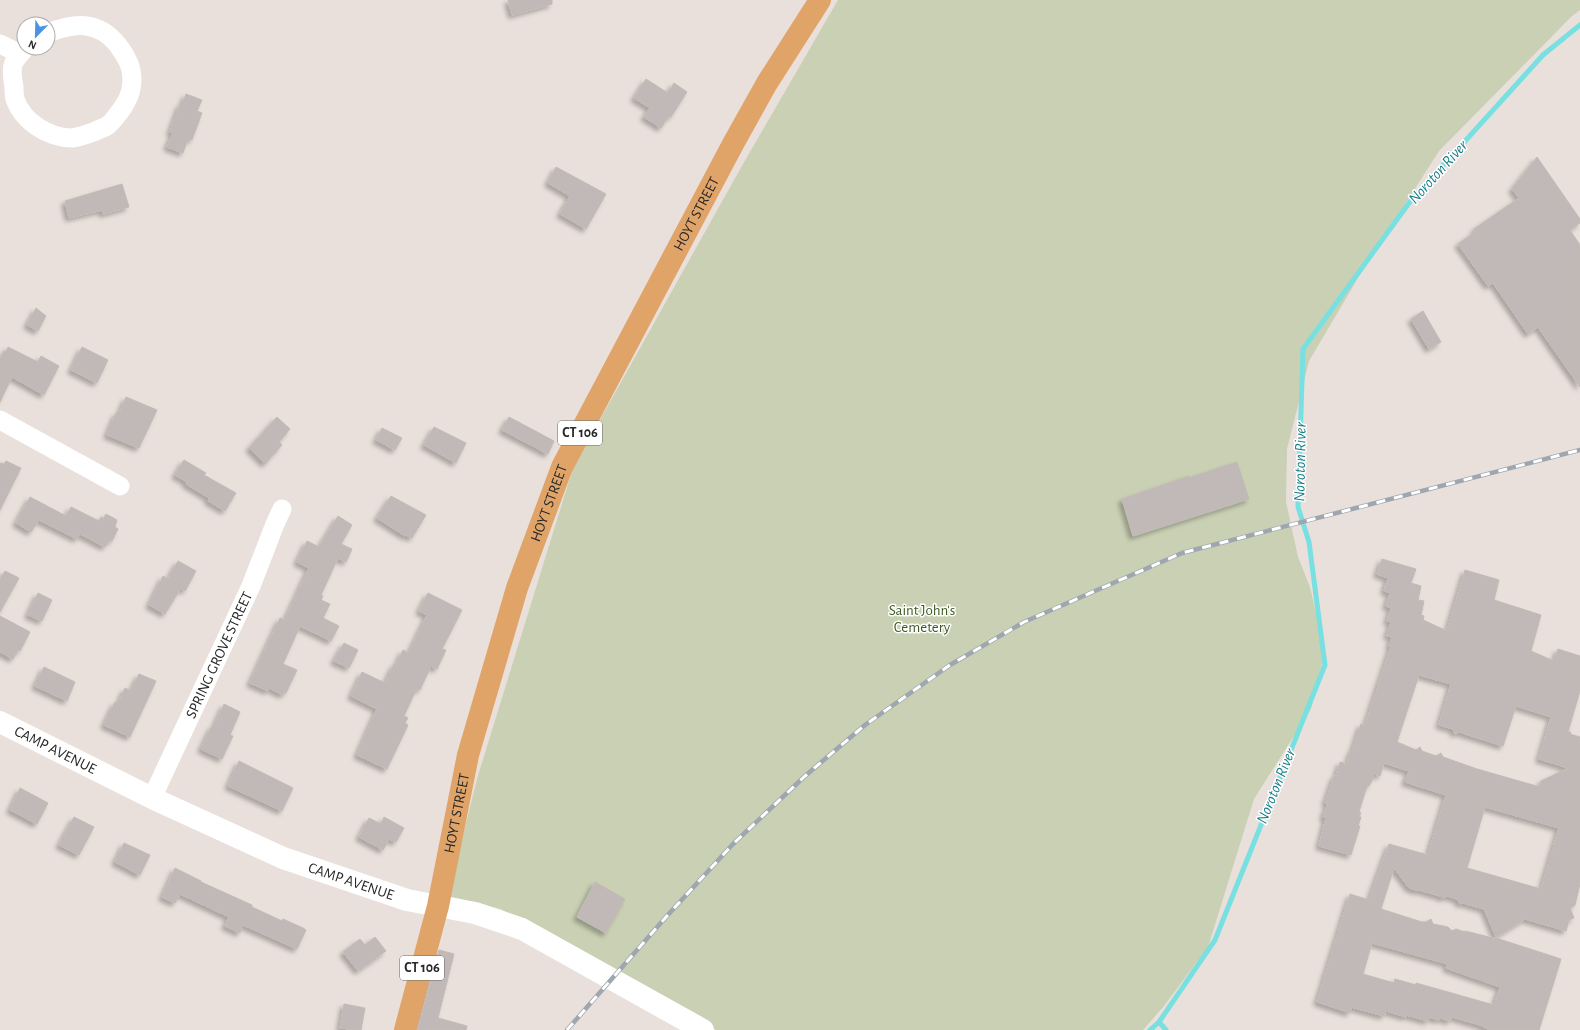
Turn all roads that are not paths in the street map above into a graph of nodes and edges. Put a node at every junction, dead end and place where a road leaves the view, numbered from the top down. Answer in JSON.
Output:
{"nodes":[{"id":1,"x":820,"y":0,"type":"edge"},
{"id":2,"x":56,"y":31,"type":"edge"},
{"id":3,"x":0,"y":44,"type":"edge"},
{"id":4,"x":16,"y":49,"type":"edge"},
{"id":5,"x":19,"y":56,"type":"edge"},
{"id":6,"x":0,"y":420,"type":"edge"},
{"id":7,"x":120,"y":486,"type":"dead end"},
{"id":8,"x":282,"y":509,"type":"dead end"},
{"id":9,"x":0,"y":722,"type":"edge"},
{"id":10,"x":152,"y":798,"type":"junction"},
{"id":11,"x":438,"y":906,"type":"junction"},
{"id":12,"x":405,"y":1030,"type":"edge"},
{"id":13,"x":703,"y":1030,"type":"edge"}],
"edges":[{"from":1,"to":11,"type":"main road","name":"HOYT STREET","number":"CT 106"},
{"from":2,"to":5,"type":"street"},
{"from":3,"to":4,"type":"street"},
{"from":6,"to":7,"type":"street"},
{"from":8,"to":10,"type":"street","name":"SPRING GROVE STREET"},
{"from":9,"to":10,"type":"street","name":"CAMP AVENUE"},
{"from":10,"to":11,"type":"street","name":"CAMP AVENUE"},
{"from":11,"to":12,"type":"main road","name":"HOYT STREET","number":"CT 106"},
{"from":11,"to":13,"type":"street","name":"CAMP AVENUE"}]}
